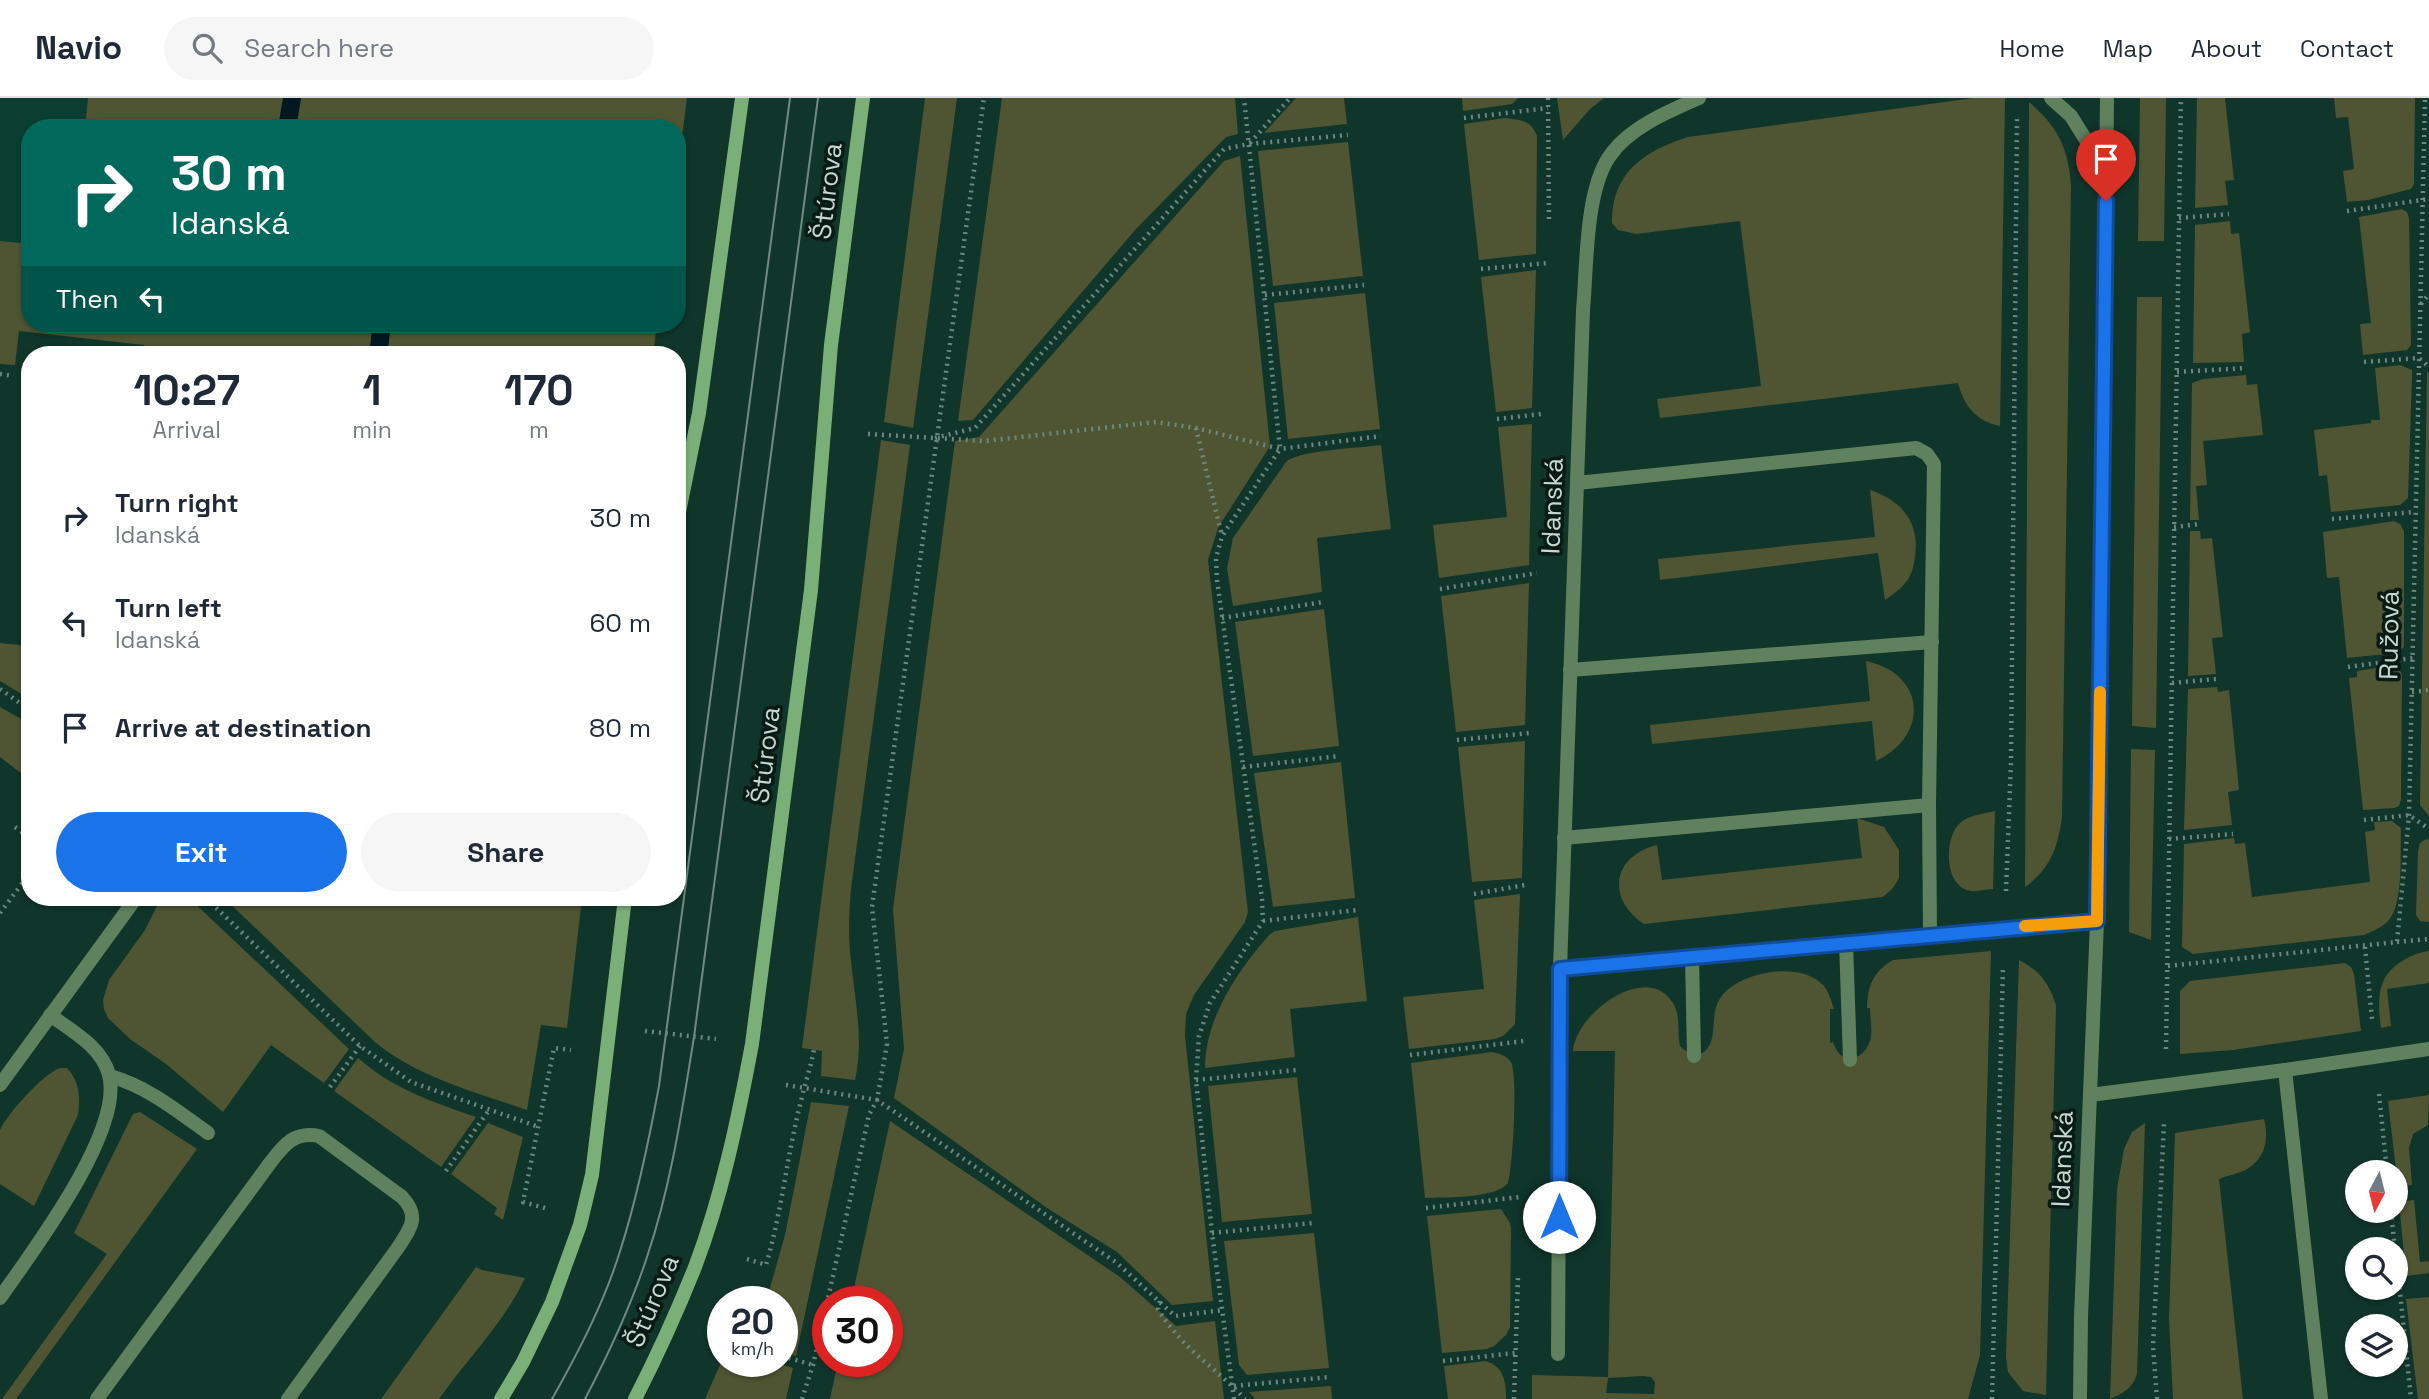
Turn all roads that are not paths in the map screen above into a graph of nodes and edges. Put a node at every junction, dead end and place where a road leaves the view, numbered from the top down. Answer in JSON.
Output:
{"nodes":[{"id":1,"x":742,"y":98,"type":"edge"},
{"id":2,"x":863,"y":98,"type":"edge"},
{"id":3,"x":1699,"y":98,"type":"edge"},
{"id":4,"x":2051,"y":98,"type":"edge"},
{"id":5,"x":2107,"y":98,"type":"edge"},
{"id":6,"x":2106,"y":173,"type":"junction"},
{"id":7,"x":686,"y":476,"type":"edge"},
{"id":8,"x":1577,"y":483,"type":"junction"},
{"id":9,"x":1932,"y":642,"type":"junction"},
{"id":10,"x":1570,"y":670,"type":"junction"},
{"id":11,"x":1929,"y":805,"type":"junction"},
{"id":12,"x":1564,"y":838,"type":"junction"},
{"id":13,"x":130,"y":906,"type":"edge"},
{"id":14,"x":624,"y":906,"type":"edge"},
{"id":15,"x":2097,"y":921,"type":"junction"},
{"id":16,"x":1930,"y":934,"type":"junction"},
{"id":17,"x":1846,"y":942,"type":"junction"},
{"id":18,"x":1692,"y":956,"type":"junction"},
{"id":19,"x":1560,"y":969,"type":"junction"},
{"id":20,"x":50,"y":1015,"type":"junction"},
{"id":21,"x":2429,"y":1049,"type":"edge"},
{"id":22,"x":1694,"y":1056,"type":"dead end"},
{"id":23,"x":1850,"y":1060,"type":"dead end"},
{"id":24,"x":2285,"y":1070,"type":"junction"},
{"id":25,"x":110,"y":1076,"type":"junction"},
{"id":26,"x":0,"y":1085,"type":"edge"},
{"id":27,"x":2090,"y":1095,"type":"junction"},
{"id":28,"x":208,"y":1133,"type":"dead end"},
{"id":29,"x":0,"y":1298,"type":"edge"},
{"id":30,"x":1558,"y":1354,"type":"road end"},
{"id":31,"x":97,"y":1399,"type":"edge"},
{"id":32,"x":288,"y":1399,"type":"edge"},
{"id":33,"x":501,"y":1399,"type":"edge"},
{"id":34,"x":635,"y":1399,"type":"edge"},
{"id":35,"x":2080,"y":1399,"type":"edge"},
{"id":36,"x":2321,"y":1399,"type":"edge"}],
"edges":[{"from":1,"to":7,"type":"street"},
{"from":2,"to":34,"type":"street","name":"Štúrova"},
{"from":3,"to":8,"type":"street","name":"Idanská"},
{"from":4,"to":6,"type":"street"},
{"from":5,"to":6,"type":"street","name":"Idanská"},
{"from":6,"to":15,"type":"street","name":"Idanská"},
{"from":8,"to":9,"type":"street"},
{"from":8,"to":10,"type":"street","name":"Idanská"},
{"from":9,"to":10,"type":"street"},
{"from":9,"to":11,"type":"street"},
{"from":10,"to":12,"type":"street","name":"Idanská"},
{"from":11,"to":12,"type":"street"},
{"from":11,"to":16,"type":"street"},
{"from":12,"to":19,"type":"street","name":"Idanská"},
{"from":13,"to":20,"type":"street"},
{"from":14,"to":33,"type":"street"},
{"from":15,"to":16,"type":"street"},
{"from":15,"to":27,"type":"street","name":"Idanská"},
{"from":16,"to":17,"type":"street"},
{"from":17,"to":18,"type":"street"},
{"from":17,"to":23,"type":"street"},
{"from":18,"to":19,"type":"street"},
{"from":18,"to":22,"type":"street"},
{"from":19,"to":30,"type":"street","name":"Idanská"},
{"from":20,"to":25,"type":"street"},
{"from":20,"to":26,"type":"street"},
{"from":21,"to":24,"type":"street"},
{"from":24,"to":27,"type":"street"},
{"from":24,"to":36,"type":"street"},
{"from":25,"to":28,"type":"street"},
{"from":25,"to":29,"type":"street"},
{"from":27,"to":35,"type":"street","name":"Idanská"},
{"from":31,"to":32,"type":"street"}]}
